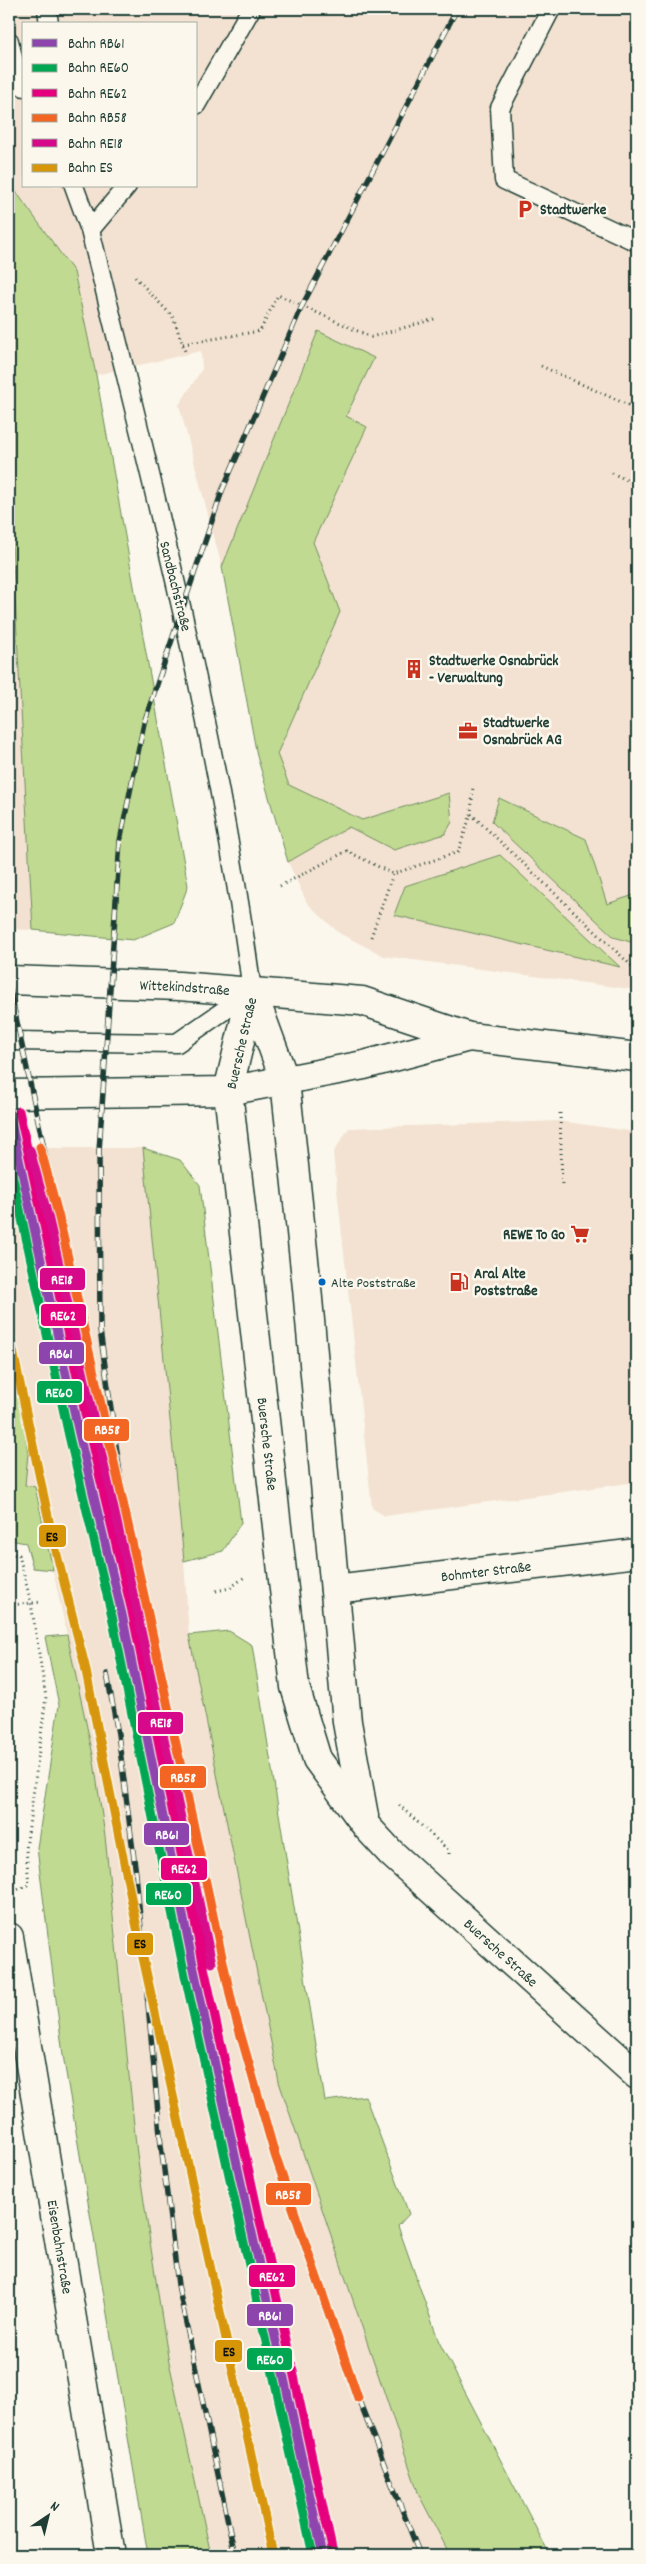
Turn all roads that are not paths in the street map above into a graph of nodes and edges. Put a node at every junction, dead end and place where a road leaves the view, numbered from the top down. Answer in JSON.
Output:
{"nodes":[{"id":1,"x":47,"y":9,"type":"edge"},
{"id":2,"x":251,"y":9,"type":"edge"},
{"id":3,"x":551,"y":9,"type":"edge"},
{"id":4,"x":49,"y":22,"type":"edge"},
{"id":5,"x":9,"y":41,"type":"edge"},
{"id":6,"x":22,"y":84,"type":"edge"},
{"id":7,"x":198,"y":102,"type":"edge"},
{"id":8,"x":75,"y":188,"type":"edge"},
{"id":9,"x":125,"y":188,"type":"edge"},
{"id":10,"x":90,"y":230,"type":"junction"},
{"id":11,"x":637,"y":242,"type":"edge"},
{"id":12,"x":9,"y":980,"type":"edge"},
{"id":13,"x":252,"y":991,"type":"junction"},
{"id":14,"x":469,"y":1037,"type":"junction"},
{"id":15,"x":9,"y":1041,"type":"edge"},
{"id":16,"x":637,"y":1057,"type":"edge"},
{"id":17,"x":285,"y":1081,"type":"junction"},
{"id":18,"x":228,"y":1091,"type":"junction"},
{"id":19,"x":9,"y":1094,"type":"edge"},
{"id":20,"x":637,"y":1553,"type":"edge"},
{"id":21,"x":335,"y":1589,"type":"junction"},
{"id":22,"x":367,"y":1828,"type":"junction"},
{"id":23,"x":9,"y":1937,"type":"edge"},
{"id":24,"x":637,"y":2074,"type":"edge"},
{"id":25,"x":111,"y":2555,"type":"edge"}],
"edges":[{"from":1,"to":4,"type":"lane"},
{"from":2,"to":7,"type":"lane"},
{"from":3,"to":11,"type":"lane"},
{"from":5,"to":6,"type":"lane"},
{"from":8,"to":10,"type":"lane","name":"Sandbachstraße"},
{"from":9,"to":10,"type":"lane"},
{"from":10,"to":13,"type":"lane","name":"Sandbachstraße"},
{"from":12,"to":13,"type":"main road","name":"Wittekindstraße"},
{"from":13,"to":14,"type":"main road"},
{"from":13,"to":15,"type":"lane","name":"Wittekindstraße"},
{"from":13,"to":17,"type":"main road","name":"Buersche Straße"},
{"from":13,"to":18,"type":"main road","name":"Buersche Straße"},
{"from":14,"to":16,"type":"main road"},
{"from":14,"to":17,"type":"main road"},
{"from":17,"to":18,"type":"main road"},
{"from":17,"to":21,"type":"main road","name":"Buersche Straße"},
{"from":18,"to":19,"type":"main road"},
{"from":18,"to":22,"type":"main road","name":"Buersche Straße"},
{"from":20,"to":21,"type":"main road","name":"Bohmter Straße"},
{"from":21,"to":22,"type":"main road","name":"Buersche Straße"},
{"from":22,"to":24,"type":"main road","name":"Buersche Straße"},
{"from":23,"to":25,"type":"main road","name":"Eisenbahnstraße"}]}
